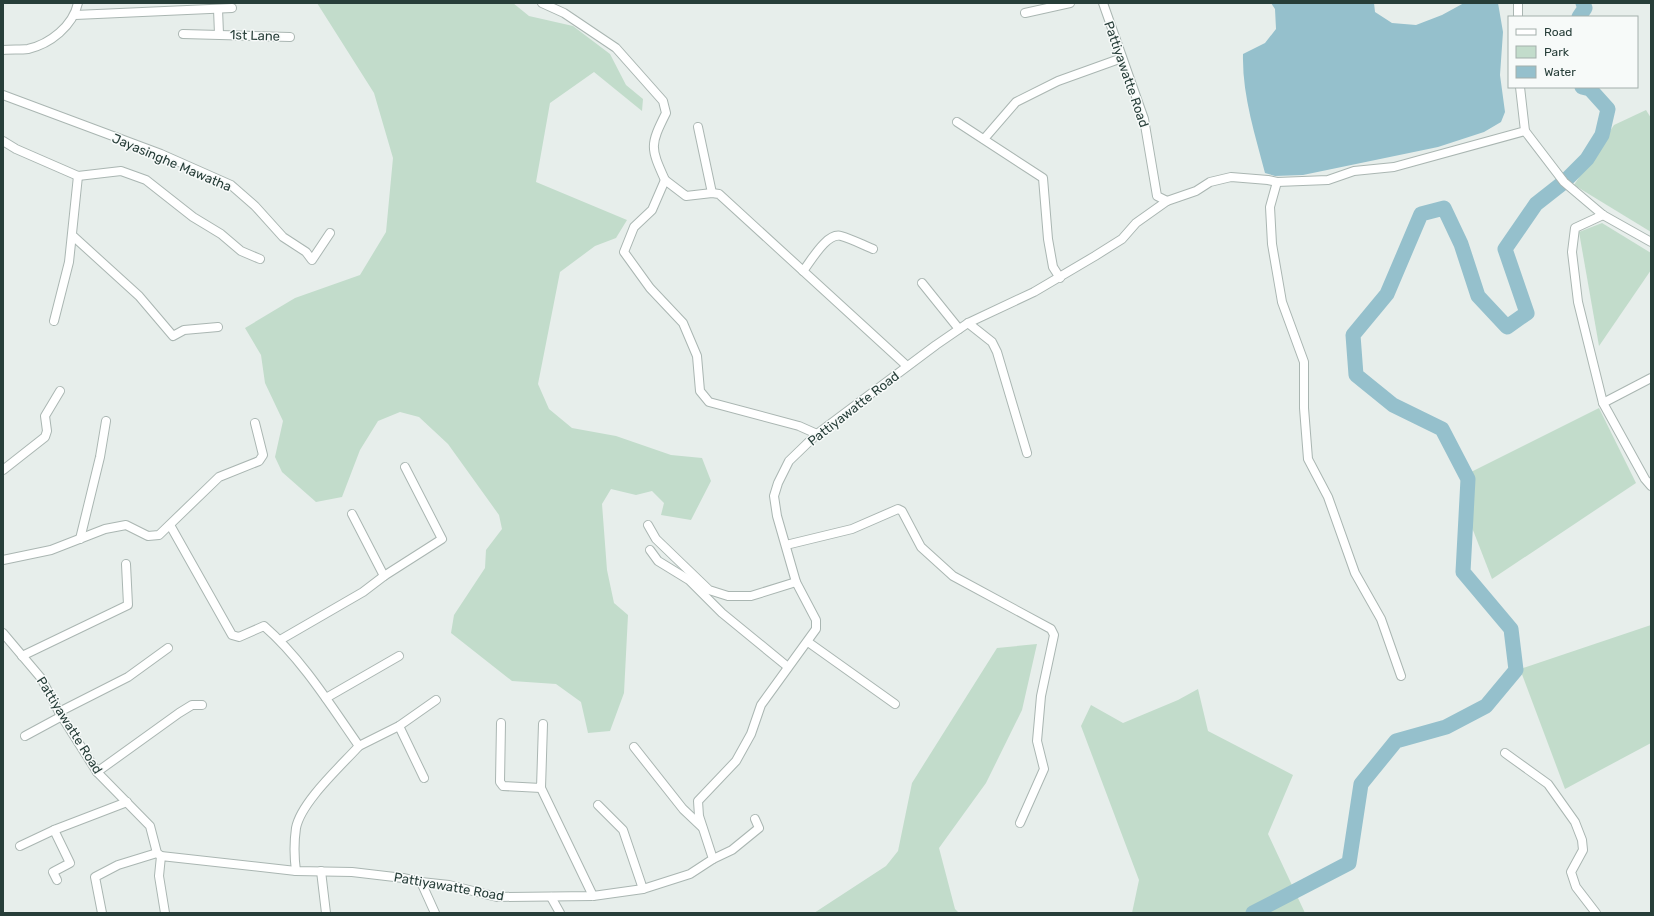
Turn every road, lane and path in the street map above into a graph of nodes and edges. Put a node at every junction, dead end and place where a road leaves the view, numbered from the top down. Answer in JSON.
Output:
{"nodes":[{"id":1,"x":78,"y":3,"type":"edge"},
{"id":2,"x":542,"y":3,"type":"edge"},
{"id":3,"x":1070,"y":3,"type":"edge"},
{"id":4,"x":1103,"y":3,"type":"edge"},
{"id":5,"x":1518,"y":3,"type":"edge"},
{"id":6,"x":218,"y":8,"type":"junction"},
{"id":7,"x":232,"y":8,"type":"dead end"},
{"id":8,"x":1025,"y":13,"type":"dead end"},
{"id":9,"x":74,"y":16,"type":"junction"},
{"id":10,"x":1518,"y":16,"type":"edge"},
{"id":11,"x":183,"y":34,"type":"dead end"},
{"id":12,"x":219,"y":34,"type":"junction"},
{"id":13,"x":290,"y":37,"type":"dead end"},
{"id":14,"x":3,"y":50,"type":"edge"},
{"id":15,"x":1122,"y":58,"type":"junction"},
{"id":16,"x":1520,"y":88,"type":"edge"},
{"id":17,"x":3,"y":95,"type":"edge"},
{"id":18,"x":957,"y":122,"type":"dead end"},
{"id":19,"x":698,"y":127,"type":"dead end"},
{"id":20,"x":1525,"y":130,"type":"junction"},
{"id":21,"x":984,"y":140,"type":"junction"},
{"id":22,"x":3,"y":141,"type":"edge"},
{"id":23,"x":78,"y":176,"type":"junction"},
{"id":24,"x":665,"y":180,"type":"junction"},
{"id":25,"x":1277,"y":182,"type":"junction"},
{"id":26,"x":712,"y":193,"type":"junction"},
{"id":27,"x":1167,"y":202,"type":"junction"},
{"id":28,"x":1603,"y":215,"type":"junction"},
{"id":29,"x":330,"y":233,"type":"dead end"},
{"id":30,"x":73,"y":236,"type":"junction"},
{"id":31,"x":1651,"y":242,"type":"edge"},
{"id":32,"x":874,"y":249,"type":"dead end"},
{"id":33,"x":260,"y":259,"type":"dead end"},
{"id":34,"x":804,"y":271,"type":"junction"},
{"id":35,"x":1060,"y":278,"type":"junction"},
{"id":36,"x":922,"y":283,"type":"dead end"},
{"id":37,"x":54,"y":321,"type":"dead end"},
{"id":38,"x":968,"y":323,"type":"junction"},
{"id":39,"x":218,"y":327,"type":"dead end"},
{"id":40,"x":959,"y":329,"type":"junction"},
{"id":41,"x":907,"y":366,"type":"junction"},
{"id":42,"x":1651,"y":378,"type":"edge"},
{"id":43,"x":60,"y":392,"type":"dead end"},
{"id":44,"x":1603,"y":403,"type":"junction"},
{"id":45,"x":106,"y":421,"type":"dead end"},
{"id":46,"x":255,"y":423,"type":"dead end"},
{"id":47,"x":817,"y":434,"type":"junction"},
{"id":48,"x":1027,"y":453,"type":"dead end"},
{"id":49,"x":405,"y":468,"type":"dead end"},
{"id":50,"x":3,"y":470,"type":"edge"},
{"id":51,"x":1651,"y":486,"type":"edge"},
{"id":52,"x":352,"y":514,"type":"dead end"},
{"id":53,"x":170,"y":525,"type":"junction"},
{"id":54,"x":648,"y":525,"type":"dead end"},
{"id":55,"x":80,"y":539,"type":"junction"},
{"id":56,"x":786,"y":545,"type":"junction"},
{"id":57,"x":650,"y":550,"type":"dead end"},
{"id":58,"x":3,"y":560,"type":"edge"},
{"id":59,"x":126,"y":564,"type":"dead end"},
{"id":60,"x":384,"y":576,"type":"junction"},
{"id":61,"x":796,"y":582,"type":"junction"},
{"id":62,"x":3,"y":634,"type":"edge"},
{"id":63,"x":280,"y":640,"type":"junction"},
{"id":64,"x":808,"y":642,"type":"junction"},
{"id":65,"x":168,"y":648,"type":"dead end"},
{"id":66,"x":22,"y":656,"type":"junction"},
{"id":67,"x":399,"y":656,"type":"dead end"},
{"id":68,"x":788,"y":667,"type":"junction"},
{"id":69,"x":1401,"y":676,"type":"dead end"},
{"id":70,"x":326,"y":698,"type":"junction"},
{"id":71,"x":436,"y":700,"type":"dead end"},
{"id":72,"x":895,"y":704,"type":"dead end"},
{"id":73,"x":202,"y":705,"type":"dead end"},
{"id":74,"x":61,"y":714,"type":"junction"},
{"id":75,"x":501,"y":723,"type":"dead end"},
{"id":76,"x":543,"y":724,"type":"dead end"},
{"id":77,"x":399,"y":726,"type":"junction"},
{"id":78,"x":25,"y":736,"type":"dead end"},
{"id":79,"x":360,"y":746,"type":"junction"},
{"id":80,"x":634,"y":747,"type":"dead end"},
{"id":81,"x":1505,"y":753,"type":"dead end"},
{"id":82,"x":97,"y":772,"type":"junction"},
{"id":83,"x":424,"y":778,"type":"dead end"},
{"id":84,"x":541,"y":788,"type":"junction"},
{"id":85,"x":127,"y":802,"type":"junction"},
{"id":86,"x":598,"y":805,"type":"dead end"},
{"id":87,"x":755,"y":819,"type":"dead end"},
{"id":88,"x":1020,"y":822,"type":"dead end"},
{"id":89,"x":704,"y":828,"type":"junction"},
{"id":90,"x":54,"y":830,"type":"junction"},
{"id":91,"x":20,"y":846,"type":"dead end"},
{"id":92,"x":159,"y":854,"type":"junction"},
{"id":93,"x":713,"y":859,"type":"junction"},
{"id":94,"x":296,"y":871,"type":"junction"},
{"id":95,"x":321,"y":871,"type":"junction"},
{"id":96,"x":57,"y":880,"type":"dead end"},
{"id":97,"x":421,"y":882,"type":"junction"},
{"id":98,"x":644,"y":889,"type":"junction"},
{"id":99,"x":593,"y":896,"type":"junction"},
{"id":100,"x":551,"y":897,"type":"junction"},
{"id":101,"x":102,"y":913,"type":"edge"},
{"id":102,"x":165,"y":913,"type":"edge"},
{"id":103,"x":326,"y":913,"type":"edge"},
{"id":104,"x":435,"y":913,"type":"edge"},
{"id":105,"x":560,"y":913,"type":"edge"},
{"id":106,"x":1596,"y":913,"type":"edge"}],
"edges":[{"from":1,"to":9,"type":"street"},
{"from":2,"to":24,"type":"street"},
{"from":3,"to":8,"type":"street"},
{"from":4,"to":15,"type":"street","name":"Pattiyawatte Road"},
{"from":5,"to":10,"type":"street"},
{"from":6,"to":7,"type":"street","name":"1st Lane"},
{"from":6,"to":9,"type":"street","name":"1st Lane"},
{"from":6,"to":12,"type":"street","name":"1st Lane"},
{"from":9,"to":14,"type":"street"},
{"from":11,"to":12,"type":"street","name":"1st Lane"},
{"from":12,"to":13,"type":"street","name":"1st Lane"},
{"from":15,"to":21,"type":"street"},
{"from":15,"to":27,"type":"street","name":"Pattiyawatte Road"},
{"from":16,"to":20,"type":"street"},
{"from":17,"to":29,"type":"street","name":"Jayasinghe Mawatha"},
{"from":18,"to":21,"type":"street"},
{"from":19,"to":26,"type":"street"},
{"from":20,"to":25,"type":"street"},
{"from":20,"to":28,"type":"street"},
{"from":21,"to":35,"type":"street"},
{"from":22,"to":23,"type":"street"},
{"from":23,"to":30,"type":"street"},
{"from":23,"to":33,"type":"street"},
{"from":24,"to":26,"type":"street"},
{"from":24,"to":47,"type":"street"},
{"from":25,"to":27,"type":"street"},
{"from":25,"to":69,"type":"street"},
{"from":26,"to":34,"type":"street"},
{"from":27,"to":35,"type":"street","name":"Pattiyawatte Road"},
{"from":28,"to":31,"type":"street"},
{"from":28,"to":44,"type":"street"},
{"from":30,"to":37,"type":"street"},
{"from":30,"to":39,"type":"street"},
{"from":32,"to":34,"type":"street"},
{"from":34,"to":41,"type":"street"},
{"from":35,"to":38,"type":"street","name":"Pattiyawatte Road"},
{"from":36,"to":40,"type":"street"},
{"from":38,"to":40,"type":"street","name":"Pattiyawatte Road"},
{"from":38,"to":48,"type":"street"},
{"from":40,"to":41,"type":"street","name":"Pattiyawatte Road"},
{"from":41,"to":47,"type":"street","name":"Pattiyawatte Road"},
{"from":42,"to":44,"type":"street"},
{"from":43,"to":50,"type":"street"},
{"from":44,"to":51,"type":"street"},
{"from":45,"to":55,"type":"street"},
{"from":46,"to":53,"type":"street"},
{"from":47,"to":56,"type":"street","name":"Pattiyawatte Road"},
{"from":49,"to":60,"type":"street"},
{"from":52,"to":60,"type":"street"},
{"from":53,"to":55,"type":"street"},
{"from":53,"to":63,"type":"street"},
{"from":54,"to":61,"type":"street"},
{"from":55,"to":58,"type":"street"},
{"from":56,"to":61,"type":"street","name":"Pattiyawatte Road"},
{"from":56,"to":88,"type":"street"},
{"from":57,"to":68,"type":"street"},
{"from":59,"to":66,"type":"street"},
{"from":60,"to":63,"type":"street"},
{"from":61,"to":64,"type":"street","name":"Pattiyawatte Road"},
{"from":62,"to":66,"type":"street","name":"Pattiyawatte Road"},
{"from":63,"to":70,"type":"street"},
{"from":64,"to":68,"type":"street","name":"Pattiyawatte Road"},
{"from":64,"to":72,"type":"street"},
{"from":65,"to":74,"type":"street"},
{"from":66,"to":74,"type":"street","name":"Pattiyawatte Road"},
{"from":67,"to":70,"type":"street"},
{"from":68,"to":89,"type":"street","name":"Pattiyawatte Road"},
{"from":70,"to":79,"type":"street"},
{"from":71,"to":77,"type":"street"},
{"from":73,"to":82,"type":"street"},
{"from":74,"to":78,"type":"street"},
{"from":74,"to":82,"type":"street","name":"Pattiyawatte Road"},
{"from":75,"to":84,"type":"street"},
{"from":76,"to":84,"type":"street"},
{"from":77,"to":79,"type":"street"},
{"from":77,"to":83,"type":"street"},
{"from":79,"to":94,"type":"street"},
{"from":80,"to":89,"type":"street"},
{"from":81,"to":106,"type":"street"},
{"from":82,"to":85,"type":"street","name":"Pattiyawatte Road"},
{"from":84,"to":99,"type":"street"},
{"from":85,"to":90,"type":"street"},
{"from":85,"to":92,"type":"street","name":"Pattiyawatte Road"},
{"from":86,"to":98,"type":"street"},
{"from":87,"to":93,"type":"street"},
{"from":89,"to":93,"type":"street","name":"Pattiyawatte Road"},
{"from":90,"to":91,"type":"street"},
{"from":90,"to":96,"type":"street"},
{"from":92,"to":94,"type":"street","name":"Pattiyawatte Road"},
{"from":92,"to":101,"type":"street"},
{"from":92,"to":102,"type":"street","name":"Pattiyawatte Road"},
{"from":93,"to":98,"type":"street","name":"Pattiyawatte Road"},
{"from":94,"to":95,"type":"street","name":"Pattiyawatte Road"},
{"from":95,"to":97,"type":"street","name":"Pattiyawatte Road"},
{"from":95,"to":103,"type":"street"},
{"from":97,"to":100,"type":"street","name":"Pattiyawatte Road"},
{"from":97,"to":104,"type":"street"},
{"from":98,"to":99,"type":"street","name":"Pattiyawatte Road"},
{"from":99,"to":100,"type":"street","name":"Pattiyawatte Road"},
{"from":100,"to":105,"type":"street"}]}
